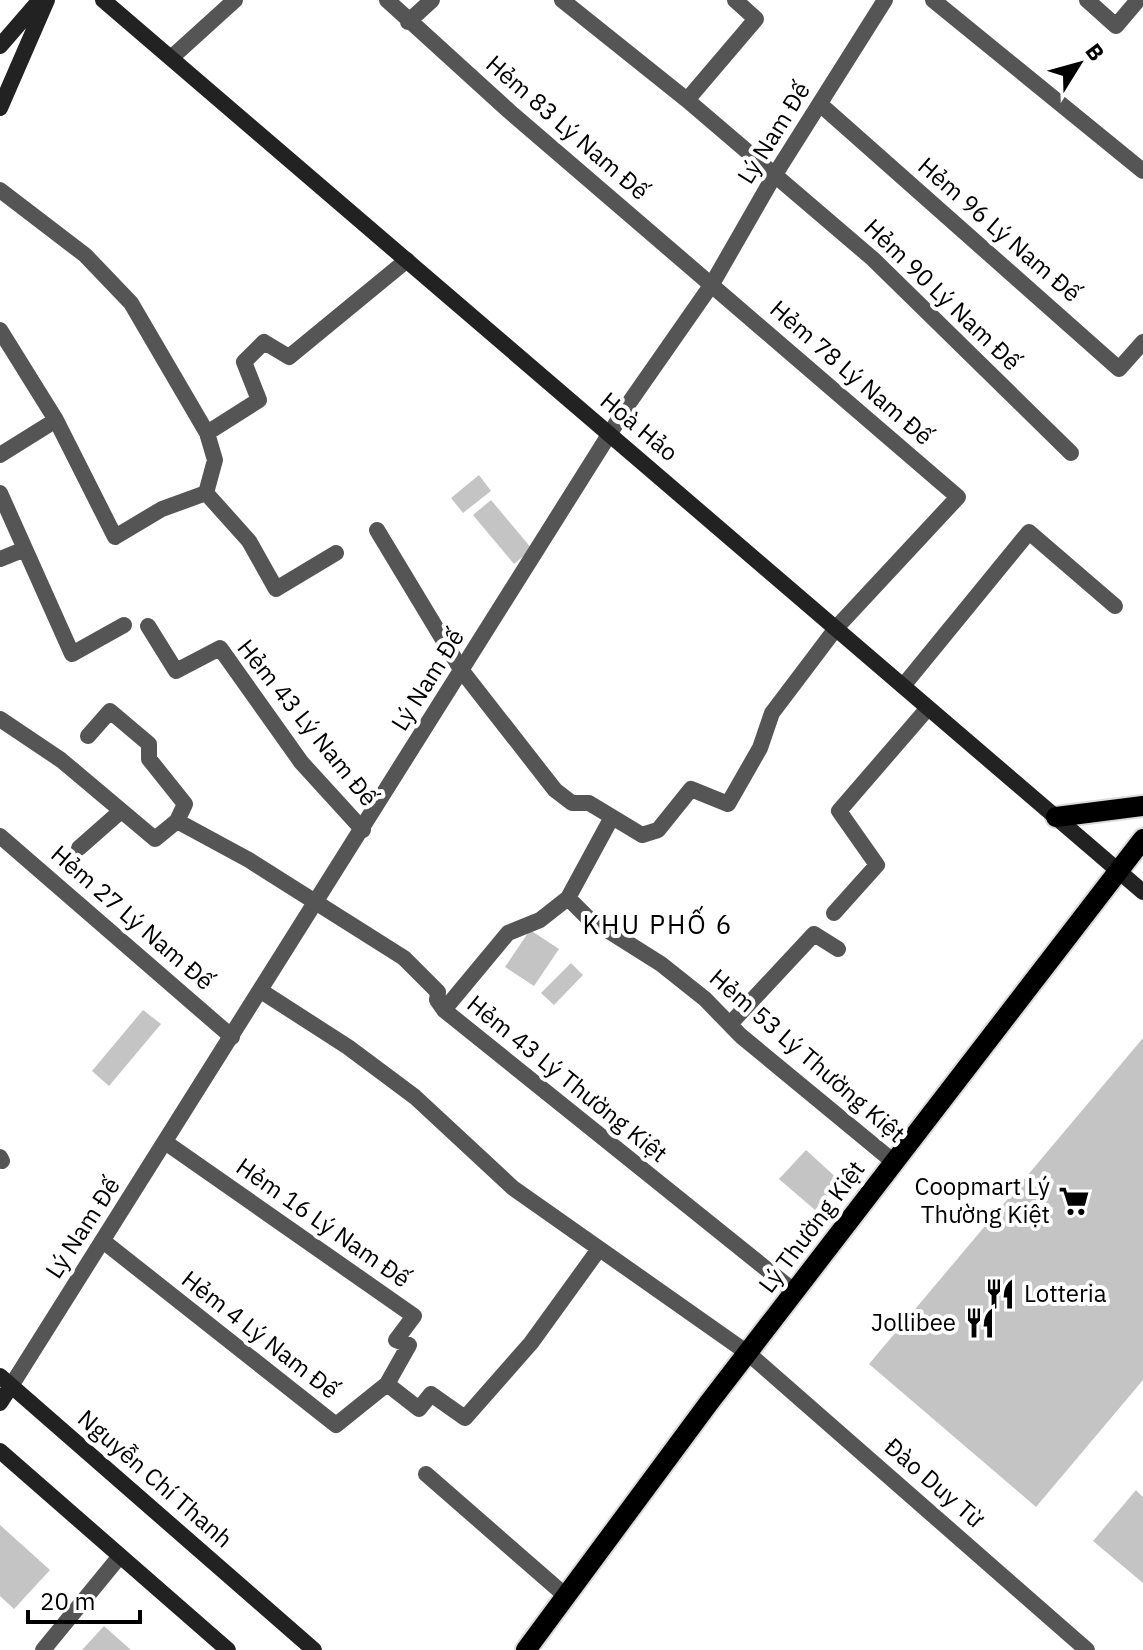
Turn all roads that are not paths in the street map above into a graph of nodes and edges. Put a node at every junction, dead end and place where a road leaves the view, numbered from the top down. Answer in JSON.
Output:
{"nodes":[{"id":1,"x":40,"y":0,"type":"edge"},
{"id":2,"x":47,"y":0,"type":"edge"},
{"id":3,"x":103,"y":0,"type":"edge"},
{"id":4,"x":235,"y":0,"type":"edge"},
{"id":5,"x":432,"y":0,"type":"edge"},
{"id":6,"x":562,"y":0,"type":"edge"},
{"id":7,"x":735,"y":0,"type":"edge"},
{"id":8,"x":885,"y":0,"type":"edge"},
{"id":9,"x":933,"y":0,"type":"edge"},
{"id":10,"x":1087,"y":0,"type":"edge"},
{"id":11,"x":1138,"y":0,"type":"edge"},
{"id":12,"x":391,"y":3,"type":"edge"},
{"id":13,"x":408,"y":22,"type":"junction"},
{"id":14,"x":0,"y":46,"type":"edge"},
{"id":15,"x":171,"y":58,"type":"junction"},
{"id":16,"x":687,"y":100,"type":"junction"},
{"id":17,"x":821,"y":105,"type":"junction"},
{"id":18,"x":0,"y":108,"type":"edge"},
{"id":19,"x":1143,"y":171,"type":"edge"},
{"id":20,"x":774,"y":176,"type":"junction"},
{"id":21,"x":0,"y":190,"type":"edge"},
{"id":22,"x":407,"y":260,"type":"junction"},
{"id":23,"x":712,"y":284,"type":"junction"},
{"id":24,"x":0,"y":330,"type":"edge"},
{"id":25,"x":1143,"y":342,"type":"edge"},
{"id":26,"x":56,"y":420,"type":"junction"},
{"id":27,"x":207,"y":433,"type":"junction"},
{"id":28,"x":611,"y":435,"type":"junction"},
{"id":29,"x":1071,"y":453,"type":"dead end"},
{"id":30,"x":0,"y":455,"type":"edge"},
{"id":31,"x":0,"y":493,"type":"edge"},
{"id":32,"x":206,"y":493,"type":"junction"},
{"id":33,"x":377,"y":530,"type":"dead end"},
{"id":34,"x":25,"y":549,"type":"junction"},
{"id":35,"x":336,"y":553,"type":"dead end"},
{"id":36,"x":0,"y":559,"type":"edge"},
{"id":37,"x":1115,"y":606,"type":"dead end"},
{"id":38,"x":124,"y":625,"type":"dead end"},
{"id":39,"x":148,"y":626,"type":"dead end"},
{"id":40,"x":837,"y":627,"type":"junction"},
{"id":41,"x":462,"y":671,"type":"junction"},
{"id":42,"x":903,"y":686,"type":"junction"},
{"id":43,"x":928,"y":708,"type":"junction"},
{"id":44,"x":0,"y":719,"type":"edge"},
{"id":45,"x":88,"y":736,"type":"dead end"},
{"id":46,"x":1143,"y":806,"type":"edge"},
{"id":47,"x":121,"y":811,"type":"junction"},
{"id":48,"x":612,"y":817,"type":"junction"},
{"id":49,"x":1056,"y":817,"type":"junction"},
{"id":50,"x":177,"y":821,"type":"junction"},
{"id":51,"x":363,"y":830,"type":"junction"},
{"id":52,"x":0,"y":836,"type":"edge"},
{"id":53,"x":1143,"y":839,"type":"edge"},
{"id":54,"x":79,"y":848,"type":"dead end"},
{"id":55,"x":1118,"y":870,"type":"junction"},
{"id":56,"x":1143,"y":892,"type":"edge"},
{"id":57,"x":568,"y":898,"type":"junction"},
{"id":58,"x":316,"y":904,"type":"junction"},
{"id":59,"x":834,"y":913,"type":"dead end"},
{"id":60,"x":838,"y":949,"type":"dead end"},
{"id":61,"x":261,"y":991,"type":"junction"},
{"id":62,"x":444,"y":1010,"type":"junction"},
{"id":63,"x":730,"y":1024,"type":"junction"},
{"id":64,"x":232,"y":1037,"type":"junction"},
{"id":65,"x":165,"y":1142,"type":"junction"},
{"id":66,"x":895,"y":1163,"type":"junction"},
{"id":67,"x":103,"y":1241,"type":"junction"},
{"id":68,"x":599,"y":1249,"type":"junction"},
{"id":69,"x":795,"y":1292,"type":"junction"},
{"id":70,"x":749,"y":1354,"type":"junction"},
{"id":71,"x":5,"y":1381,"type":"edge"},
{"id":72,"x":387,"y":1384,"type":"junction"},
{"id":73,"x":0,"y":1403,"type":"edge"},
{"id":74,"x":0,"y":1451,"type":"edge"},
{"id":75,"x":426,"y":1474,"type":"dead end"},
{"id":76,"x":120,"y":1556,"type":"junction"},
{"id":77,"x":567,"y":1597,"type":"junction"},
{"id":78,"x":43,"y":1650,"type":"edge"},
{"id":79,"x":228,"y":1650,"type":"edge"},
{"id":80,"x":314,"y":1650,"type":"edge"},
{"id":81,"x":526,"y":1650,"type":"edge"},
{"id":82,"x":1087,"y":1650,"type":"edge"}],
"edges":[{"from":1,"to":14,"type":"street"},
{"from":2,"to":18,"type":"street"},
{"from":3,"to":15,"type":"street","name":"Hoà Hảo"},
{"from":4,"to":15,"type":"street"},
{"from":5,"to":13,"type":"street"},
{"from":6,"to":16,"type":"street","name":"Hẻm 90 Lý Nam Đế"},
{"from":7,"to":16,"type":"street"},
{"from":8,"to":17,"type":"street","name":"Lý Nam Đế"},
{"from":9,"to":19,"type":"street"},
{"from":10,"to":11,"type":"street"},
{"from":12,"to":13,"type":"street","name":"Hẻm 83 Lý Nam Đế"},
{"from":13,"to":23,"type":"street","name":"Hẻm 83 Lý Nam Đế"},
{"from":15,"to":22,"type":"street","name":"Hoà Hảo"},
{"from":16,"to":20,"type":"street","name":"Hẻm 90 Lý Nam Đế"},
{"from":17,"to":20,"type":"street","name":"Lý Nam Đế"},
{"from":17,"to":25,"type":"street","name":"Hẻm 96 Lý Nam Đế"},
{"from":20,"to":23,"type":"street","name":"Lý Nam Đế"},
{"from":20,"to":29,"type":"street","name":"Hẻm 90 Lý Nam Đế"},
{"from":21,"to":27,"type":"street"},
{"from":22,"to":27,"type":"street"},
{"from":22,"to":28,"type":"street","name":"Hoà Hảo"},
{"from":23,"to":28,"type":"street","name":"Lý Nam Đế"},
{"from":23,"to":40,"type":"street","name":"Hẻm 78 Lý Nam Đế"},
{"from":24,"to":26,"type":"street"},
{"from":26,"to":30,"type":"street"},
{"from":26,"to":32,"type":"street"},
{"from":27,"to":32,"type":"street"},
{"from":28,"to":40,"type":"street","name":"Hoà Hảo"},
{"from":28,"to":41,"type":"street","name":"Lý Nam Đế"},
{"from":31,"to":34,"type":"street"},
{"from":32,"to":35,"type":"street"},
{"from":33,"to":41,"type":"street"},
{"from":34,"to":36,"type":"street"},
{"from":34,"to":38,"type":"street"},
{"from":37,"to":42,"type":"street"},
{"from":39,"to":51,"type":"street","name":"Hẻm 43 Lý Nam Đế"},
{"from":40,"to":42,"type":"street","name":"Hoà Hảo"},
{"from":40,"to":48,"type":"street"},
{"from":41,"to":48,"type":"street"},
{"from":41,"to":51,"type":"street","name":"Lý Nam Đế"},
{"from":42,"to":43,"type":"street","name":"Hoà Hảo"},
{"from":43,"to":49,"type":"street","name":"Hoà Hảo"},
{"from":43,"to":59,"type":"street"},
{"from":44,"to":47,"type":"street"},
{"from":45,"to":50,"type":"street"},
{"from":46,"to":49,"type":"main road"},
{"from":47,"to":50,"type":"street"},
{"from":47,"to":54,"type":"street"},
{"from":48,"to":57,"type":"street"},
{"from":49,"to":55,"type":"street","name":"Hoà Hảo"},
{"from":50,"to":58,"type":"street","name":"Hẻm 43 Lý Thường Kiệt"},
{"from":51,"to":58,"type":"street","name":"Lý Nam Đế"},
{"from":52,"to":64,"type":"street","name":"Hẻm 27 Lý Nam Đế"},
{"from":53,"to":55,"type":"main road","name":"Lý Thường Kiệt"},
{"from":55,"to":56,"type":"street","name":"Hoà Hảo"},
{"from":55,"to":66,"type":"main road","name":"Lý Thường Kiệt"},
{"from":57,"to":62,"type":"street"},
{"from":57,"to":63,"type":"street","name":"Hẻm 53 Lý Thường Kiệt"},
{"from":58,"to":61,"type":"street","name":"Lý Nam Đế"},
{"from":58,"to":62,"type":"street","name":"Hẻm 43 Lý Thường Kiệt"},
{"from":60,"to":63,"type":"street"},
{"from":61,"to":64,"type":"street","name":"Lý Nam Đế"},
{"from":61,"to":68,"type":"street","name":"Đào Duy Từ"},
{"from":62,"to":69,"type":"street","name":"Hẻm 43 Lý Thường Kiệt"},
{"from":63,"to":66,"type":"street","name":"Hẻm 53 Lý Thường Kiệt"},
{"from":64,"to":65,"type":"street","name":"Lý Nam Đế"},
{"from":65,"to":67,"type":"street","name":"Lý Nam Đế"},
{"from":65,"to":72,"type":"street","name":"Hẻm 16 Lý Nam Đế"},
{"from":66,"to":69,"type":"main road","name":"Lý Thường Kiệt"},
{"from":67,"to":71,"type":"street","name":"Lý Nam Đế"},
{"from":67,"to":72,"type":"street","name":"Hẻm 4 Lý Nam Đế"},
{"from":68,"to":70,"type":"street","name":"Đào Duy Từ"},
{"from":68,"to":72,"type":"street"},
{"from":69,"to":70,"type":"main road","name":"Lý Thường Kiệt"},
{"from":70,"to":77,"type":"main road","name":"Lý Thường Kiệt"},
{"from":70,"to":82,"type":"street","name":"Đào Duy Từ"},
{"from":71,"to":73,"type":"street"},
{"from":71,"to":80,"type":"street","name":"Nguyễn Chí Thanh"},
{"from":74,"to":76,"type":"street"},
{"from":75,"to":77,"type":"street"},
{"from":76,"to":78,"type":"street"},
{"from":76,"to":79,"type":"street"},
{"from":77,"to":81,"type":"main road","name":"Lý Thường Kiệt"}]}
